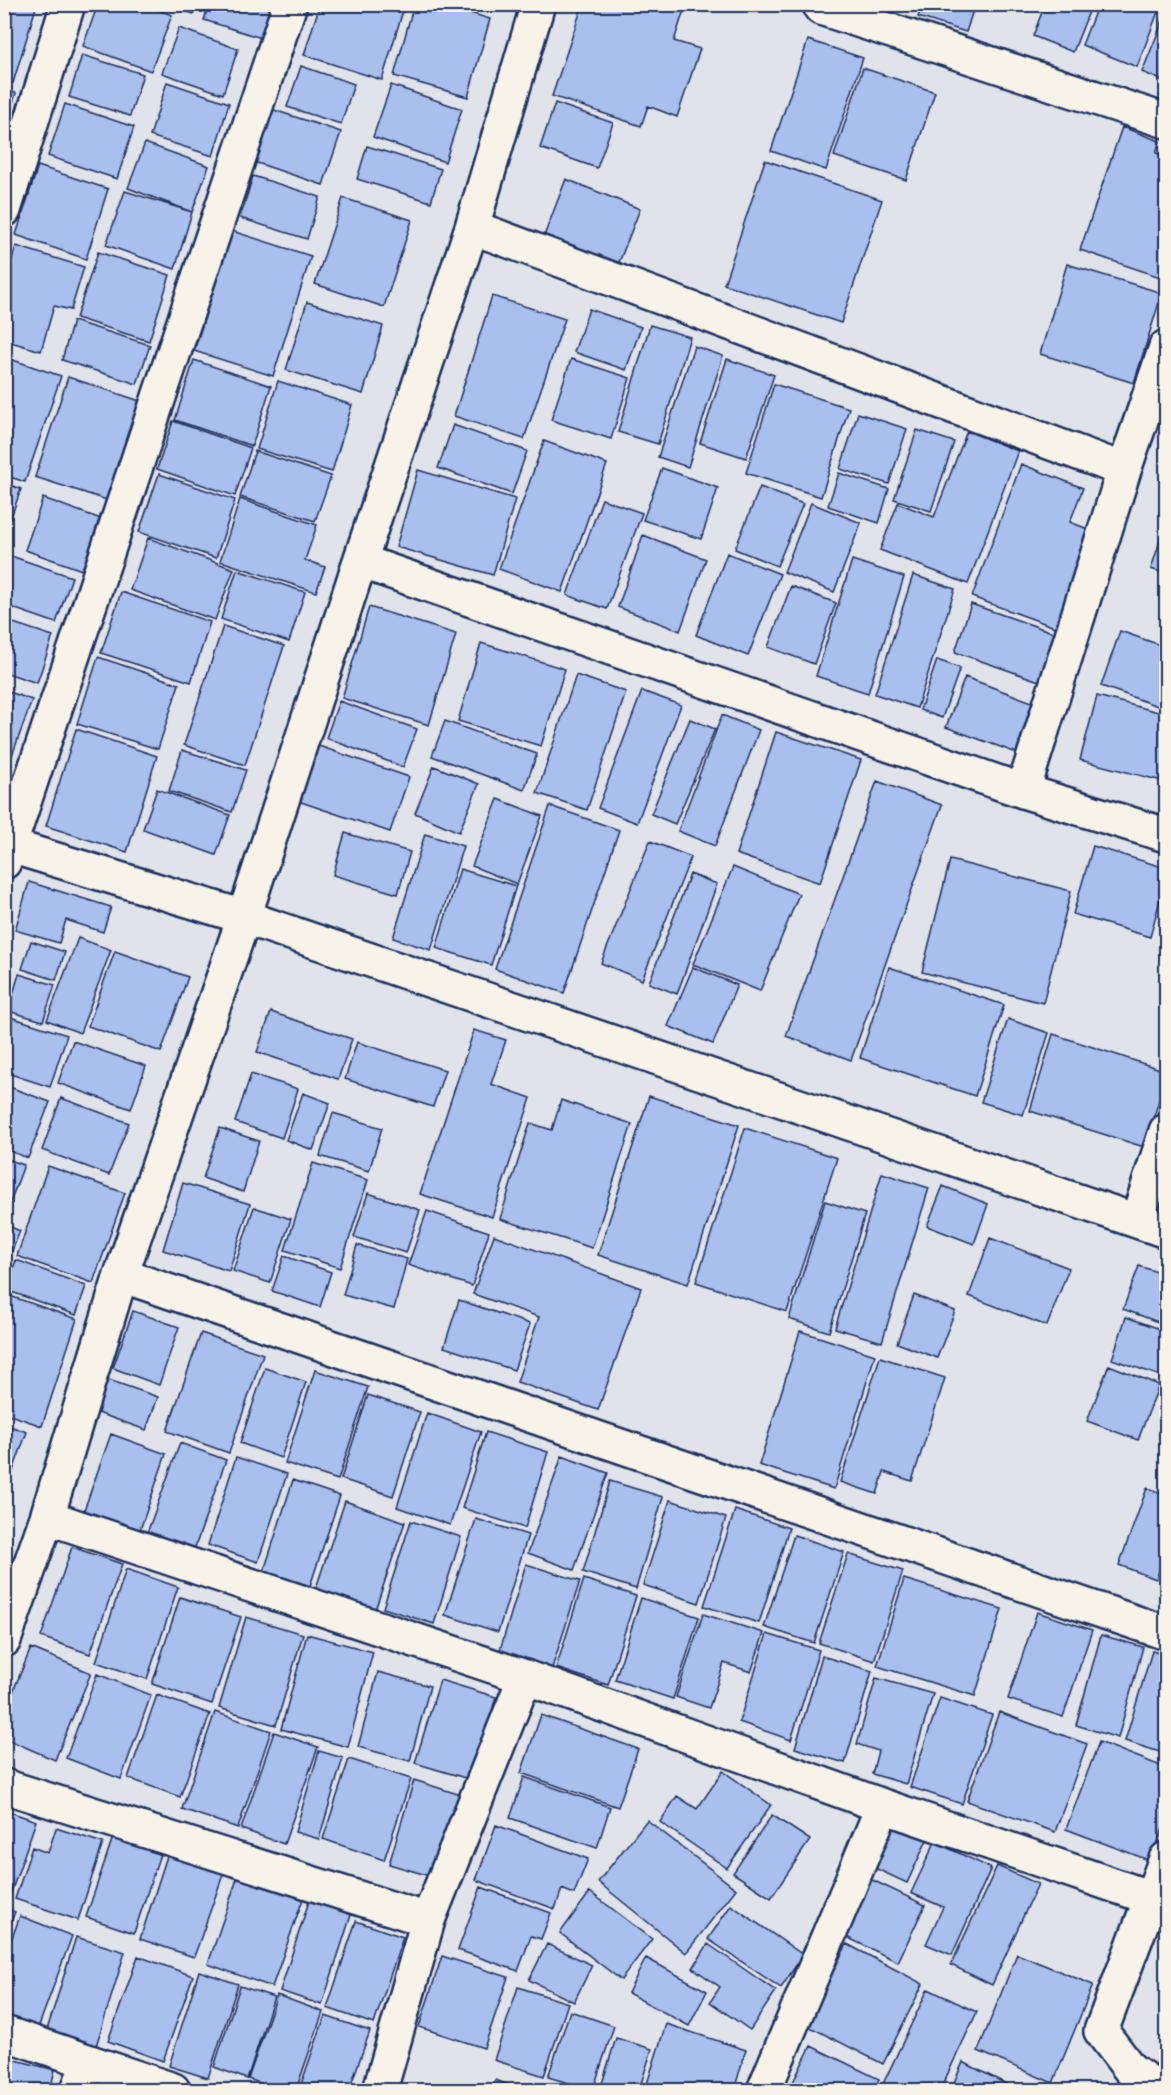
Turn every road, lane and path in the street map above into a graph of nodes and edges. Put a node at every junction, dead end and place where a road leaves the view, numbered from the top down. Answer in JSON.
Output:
{"nodes":[{"id":1,"x":68,"y":4,"type":"edge"},
{"id":2,"x":290,"y":4,"type":"edge"},
{"id":3,"x":537,"y":4,"type":"edge"},
{"id":4,"x":821,"y":8,"type":"dead end"},
{"id":5,"x":1167,"y":121,"type":"edge"},
{"id":6,"x":4,"y":210,"type":"edge"},
{"id":7,"x":472,"y":227,"type":"junction"},
{"id":8,"x":1167,"y":347,"type":"edge"},
{"id":9,"x":1124,"y":470,"type":"junction"},
{"id":10,"x":360,"y":561,"type":"junction"},
{"id":11,"x":1023,"y":790,"type":"junction"},
{"id":12,"x":1167,"y":835,"type":"edge"},
{"id":13,"x":6,"y":850,"type":"edge"},
{"id":14,"x":244,"y":917,"type":"junction"},
{"id":15,"x":1167,"y":1131,"type":"edge"},
{"id":16,"x":1152,"y":1226,"type":"edge"},
{"id":17,"x":121,"y":1275,"type":"junction"},
{"id":18,"x":47,"y":1517,"type":"junction"},
{"id":19,"x":1167,"y":1633,"type":"edge"},
{"id":20,"x":4,"y":1640,"type":"edge"},
{"id":21,"x":525,"y":1677,"type":"junction"},
{"id":22,"x":4,"y":1786,"type":"edge"},
{"id":23,"x":883,"y":1806,"type":"junction"},
{"id":24,"x":1167,"y":1859,"type":"edge"},
{"id":25,"x":1151,"y":1898,"type":"junction"},
{"id":26,"x":428,"y":1920,"type":"junction"},
{"id":27,"x":4,"y":2033,"type":"edge"},
{"id":28,"x":83,"y":2077,"type":"edge"},
{"id":29,"x":173,"y":2091,"type":"edge"},
{"id":30,"x":380,"y":2091,"type":"edge"},
{"id":31,"x":764,"y":2091,"type":"edge"},
{"id":32,"x":1160,"y":2091,"type":"edge"}],
"edges":[{"from":1,"to":6,"type":"street"},
{"from":2,"to":13,"type":"street"},
{"from":3,"to":7,"type":"street"},
{"from":4,"to":5,"type":"street"},
{"from":7,"to":9,"type":"street"},
{"from":7,"to":10,"type":"street"},
{"from":8,"to":9,"type":"street"},
{"from":9,"to":11,"type":"street"},
{"from":10,"to":11,"type":"street"},
{"from":10,"to":14,"type":"street"},
{"from":11,"to":12,"type":"street"},
{"from":13,"to":14,"type":"street"},
{"from":14,"to":16,"type":"street"},
{"from":14,"to":17,"type":"street"},
{"from":15,"to":16,"type":"street"},
{"from":17,"to":18,"type":"street"},
{"from":17,"to":19,"type":"street"},
{"from":18,"to":20,"type":"street"},
{"from":18,"to":21,"type":"street"},
{"from":21,"to":23,"type":"street"},
{"from":21,"to":26,"type":"street"},
{"from":22,"to":26,"type":"street"},
{"from":23,"to":25,"type":"street"},
{"from":23,"to":31,"type":"street"},
{"from":24,"to":25,"type":"street"},
{"from":25,"to":32,"type":"street"},
{"from":26,"to":30,"type":"street"},
{"from":27,"to":28,"type":"street"},
{"from":28,"to":29,"type":"street"}]}
